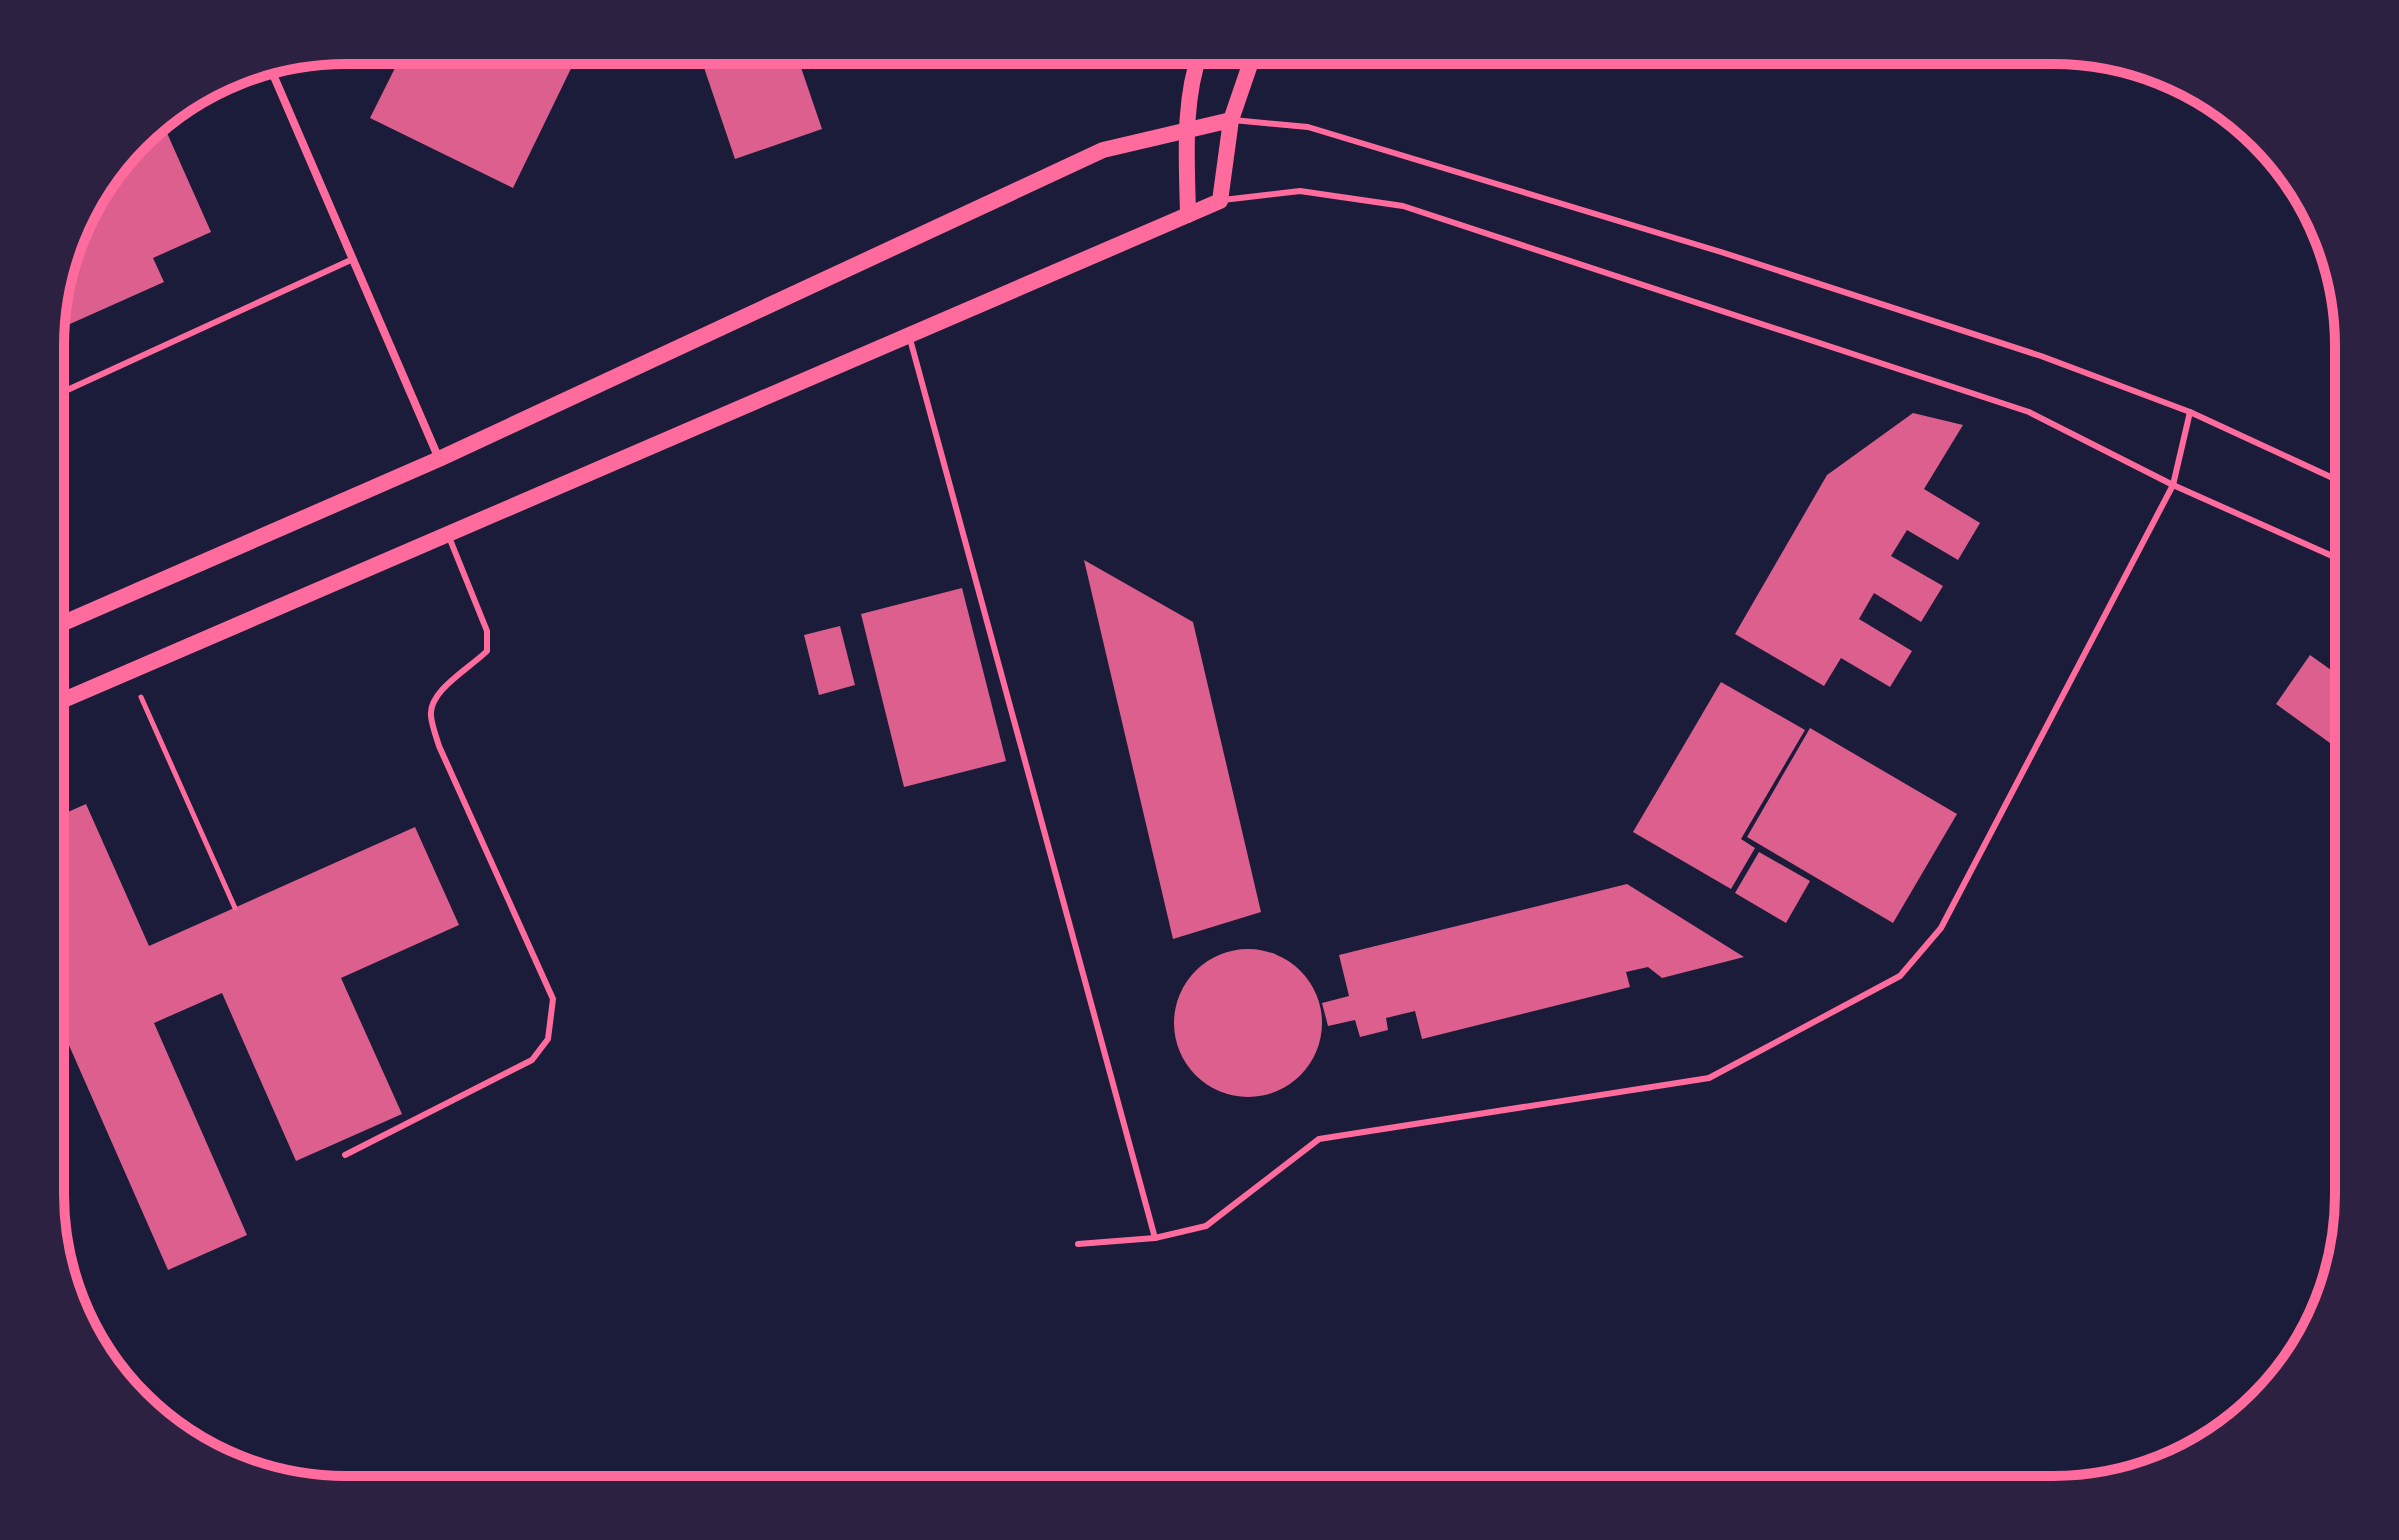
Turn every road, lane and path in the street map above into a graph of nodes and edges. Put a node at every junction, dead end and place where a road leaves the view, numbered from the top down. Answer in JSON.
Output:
{"nodes":[{"id":1,"x":1196,"y":64,"type":"edge"},
{"id":2,"x":1250,"y":64,"type":"edge"},
{"id":3,"x":273,"y":74,"type":"edge"},
{"id":4,"x":1231,"y":120,"type":"junction"},
{"id":5,"x":1187,"y":129,"type":"junction"},
{"id":6,"x":1220,"y":201,"type":"junction"},
{"id":7,"x":1188,"y":215,"type":"junction"},
{"id":8,"x":353,"y":259,"type":"junction"},
{"id":9,"x":909,"y":335,"type":"junction"},
{"id":10,"x":64,"y":391,"type":"edge"},
{"id":11,"x":2190,"y":412,"type":"junction"},
{"id":12,"x":439,"y":459,"type":"junction"},
{"id":13,"x":2334,"y":479,"type":"edge"},
{"id":14,"x":2173,"y":485,"type":"junction"},
{"id":15,"x":448,"y":534,"type":"junction"},
{"id":16,"x":2334,"y":557,"type":"edge"},
{"id":17,"x":64,"y":623,"type":"edge"},
{"id":18,"x":130,"y":672,"type":"junction"},
{"id":19,"x":64,"y":700,"type":"edge"},
{"id":20,"x":235,"y":908,"type":"dead end"},
{"id":21,"x":345,"y":1155,"type":"dead end"},
{"id":22,"x":1155,"y":1238,"type":"junction"},
{"id":23,"x":1078,"y":1244,"type":"dead end"}],
"edges":[{"from":1,"to":5,"type":"main road"},
{"from":2,"to":4,"type":"main road"},
{"from":3,"to":8,"type":"street"},
{"from":4,"to":5,"type":"main road"},
{"from":4,"to":6,"type":"main road"},
{"from":4,"to":11,"type":"lane"},
{"from":5,"to":7,"type":"main road"},
{"from":5,"to":12,"type":"main road"},
{"from":6,"to":7,"type":"main road"},
{"from":6,"to":14,"type":"lane"},
{"from":7,"to":9,"type":"main road"},
{"from":8,"to":10,"type":"lane"},
{"from":8,"to":12,"type":"street"},
{"from":9,"to":15,"type":"main road"},
{"from":9,"to":22,"type":"lane"},
{"from":11,"to":13,"type":"lane"},
{"from":11,"to":14,"type":"lane"},
{"from":12,"to":17,"type":"main road"},
{"from":14,"to":16,"type":"lane"},
{"from":14,"to":22,"type":"lane"},
{"from":15,"to":18,"type":"main road"},
{"from":15,"to":21,"type":"lane"},
{"from":18,"to":19,"type":"main road"},
{"from":18,"to":20,"type":"path"},
{"from":22,"to":23,"type":"lane"}]}
